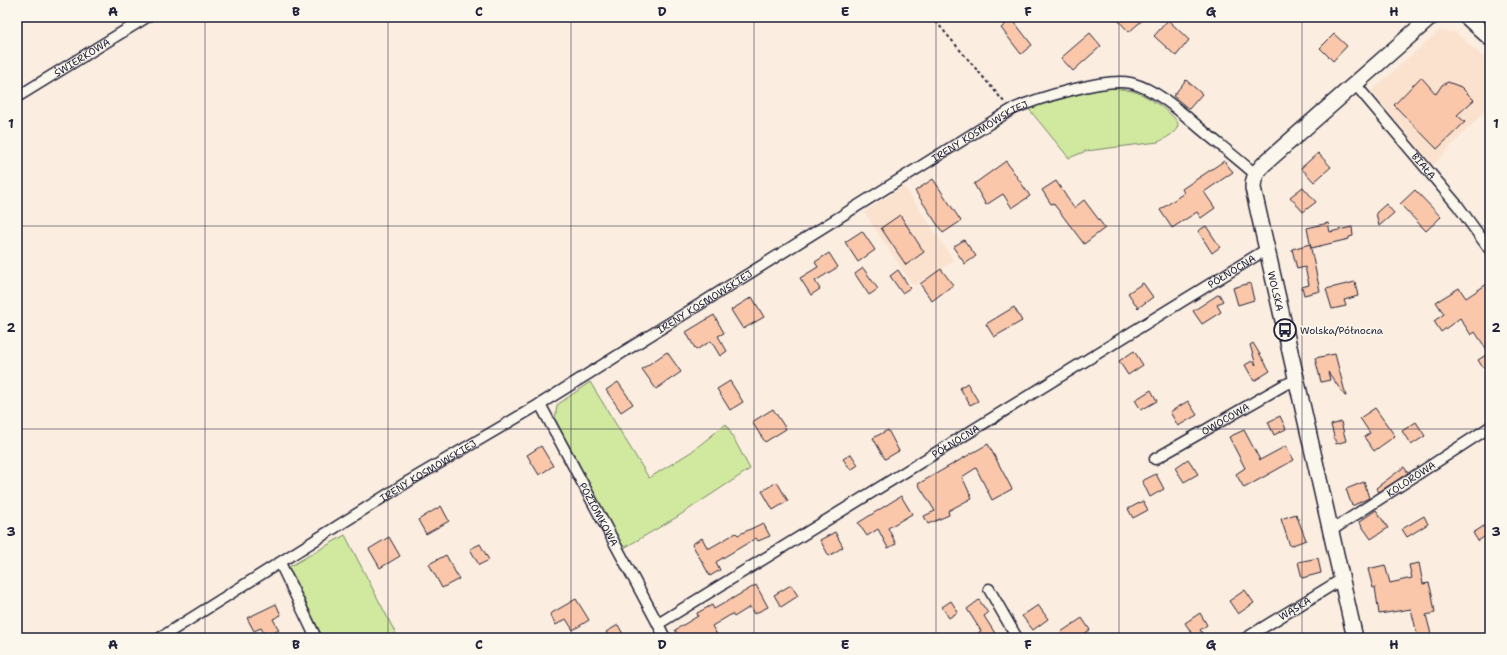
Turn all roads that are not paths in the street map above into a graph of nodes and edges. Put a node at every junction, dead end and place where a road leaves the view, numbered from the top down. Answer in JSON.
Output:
{"nodes":[{"id":1,"x":147,"y":17,"type":"edge"},
{"id":2,"x":1431,"y":17,"type":"edge"},
{"id":3,"x":1467,"y":17,"type":"edge"},
{"id":4,"x":1490,"y":38,"type":"edge"},
{"id":5,"x":1355,"y":84,"type":"junction"},
{"id":6,"x":17,"y":97,"type":"edge"},
{"id":7,"x":1256,"y":174,"type":"junction"},
{"id":8,"x":1267,"y":249,"type":"junction"},
{"id":9,"x":1490,"y":250,"type":"edge"},
{"id":10,"x":1296,"y":380,"type":"junction"},
{"id":11,"x":540,"y":404,"type":"junction"},
{"id":12,"x":1490,"y":428,"type":"edge"},
{"id":13,"x":1155,"y":459,"type":"dead end"},
{"id":14,"x":1332,"y":530,"type":"junction"},
{"id":15,"x":280,"y":563,"type":"junction"},
{"id":16,"x":1342,"y":579,"type":"junction"},
{"id":17,"x":989,"y":589,"type":"dead end"},
{"id":18,"x":658,"y":624,"type":"junction"},
{"id":19,"x":166,"y":637,"type":"edge"},
{"id":20,"x":316,"y":638,"type":"edge"},
{"id":21,"x":665,"y":638,"type":"edge"},
{"id":22,"x":1017,"y":638,"type":"edge"},
{"id":23,"x":1246,"y":638,"type":"edge"},
{"id":24,"x":1356,"y":638,"type":"edge"}],
"edges":[{"from":1,"to":6,"type":"street","name":"ŚWIERKOWA"},
{"from":2,"to":5,"type":"street"},
{"from":3,"to":4,"type":"street"},
{"from":5,"to":7,"type":"street"},
{"from":5,"to":9,"type":"street","name":"BIAŁA"},
{"from":7,"to":8,"type":"street","name":"WOLSKA"},
{"from":7,"to":11,"type":"street","name":"IRENY KOSMOWSKIEJ"},
{"from":8,"to":10,"type":"street","name":"WOLSKA"},
{"from":8,"to":18,"type":"street","name":"PÓŁNOCNA"},
{"from":10,"to":13,"type":"street","name":"OWOCOWA"},
{"from":10,"to":14,"type":"street","name":"WOLSKA"},
{"from":11,"to":15,"type":"street","name":"IRENY KOSMOWSKIEJ"},
{"from":11,"to":18,"type":"street","name":"POZIOMKOWA"},
{"from":12,"to":14,"type":"street","name":"KOLOROWA"},
{"from":14,"to":16,"type":"street","name":"WOLSKA"},
{"from":15,"to":19,"type":"street","name":"IRENY KOSMOWSKIEJ"},
{"from":15,"to":20,"type":"street"},
{"from":16,"to":23,"type":"street","name":"WĄSKA"},
{"from":16,"to":24,"type":"street","name":"WOLSKA"},
{"from":17,"to":22,"type":"street"},
{"from":18,"to":21,"type":"street"}]}
